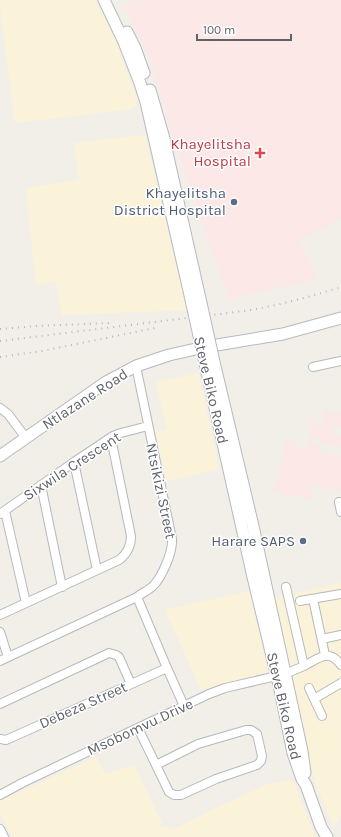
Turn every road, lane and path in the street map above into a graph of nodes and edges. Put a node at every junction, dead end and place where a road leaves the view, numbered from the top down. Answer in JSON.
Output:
{"nodes":[{"id":1,"x":104,"y":0,"type":"edge"},
{"id":2,"x":112,"y":0,"type":"edge"},
{"id":3,"x":196,"y":304,"type":"junction"},
{"id":4,"x":341,"y":318,"type":"edge"},
{"id":5,"x":341,"y":361,"type":"edge"},
{"id":6,"x":136,"y":366,"type":"junction"},
{"id":7,"x":313,"y":367,"type":"dead end"},
{"id":8,"x":0,"y":408,"type":"edge"},
{"id":9,"x":148,"y":426,"type":"junction"},
{"id":10,"x":26,"y":438,"type":"junction"},
{"id":11,"x":110,"y":438,"type":"junction"},
{"id":12,"x":0,"y":456,"type":"edge"},
{"id":13,"x":74,"y":462,"type":"junction"},
{"id":14,"x":41,"y":485,"type":"junction"},
{"id":15,"x":339,"y":502,"type":"dead end"},
{"id":16,"x":341,"y":512,"type":"edge"},
{"id":17,"x":3,"y":513,"type":"edge"},
{"id":18,"x":97,"y":570,"type":"junction"},
{"id":19,"x":62,"y":587,"type":"junction"},
{"id":20,"x":286,"y":587,"type":"dead end"},
{"id":21,"x":341,"y":594,"type":"edge"},
{"id":22,"x":137,"y":597,"type":"junction"},
{"id":23,"x":313,"y":600,"type":"junction"},
{"id":24,"x":300,"y":602,"type":"dead end"},
{"id":25,"x":26,"y":603,"type":"junction"},
{"id":26,"x":0,"y":615,"type":"edge"},
{"id":27,"x":0,"y":632,"type":"edge"},
{"id":28,"x":341,"y":635,"type":"edge"},
{"id":29,"x":322,"y":639,"type":"junction"},
{"id":30,"x":325,"y":656,"type":"junction"},
{"id":31,"x":8,"y":657,"type":"junction"},
{"id":32,"x":0,"y":660,"type":"edge"},
{"id":33,"x":341,"y":665,"type":"edge"},
{"id":34,"x":304,"y":666,"type":"junction"},
{"id":35,"x":167,"y":668,"type":"junction"},
{"id":36,"x":281,"y":675,"type":"junction"},
{"id":37,"x":341,"y":683,"type":"edge"},
{"id":38,"x":131,"y":684,"type":"junction"},
{"id":39,"x":309,"y":688,"type":"dead end"},
{"id":40,"x":314,"y":699,"type":"junction"},
{"id":41,"x":0,"y":704,"type":"edge"},
{"id":42,"x":184,"y":706,"type":"junction"},
{"id":43,"x":322,"y":716,"type":"dead end"},
{"id":44,"x":138,"y":728,"type":"junction"},
{"id":45,"x":0,"y":739,"type":"edge"},
{"id":46,"x":156,"y":766,"type":"junction"},
{"id":47,"x":0,"y":794,"type":"edge"},
{"id":48,"x":0,"y":829,"type":"edge"},
{"id":49,"x":4,"y":837,"type":"edge"},
{"id":50,"x":327,"y":837,"type":"edge"}],
"edges":[{"from":1,"to":3,"type":"street","name":"Steve Biko Road"},
{"from":2,"to":3,"type":"street","name":"Steve Biko Road"},
{"from":3,"to":36,"type":"street","name":"Steve Biko Road","bridge":true},
{"from":4,"to":6,"type":"street","name":"Ntlazane Road"},
{"from":5,"to":7,"type":"street"},
{"from":6,"to":9,"type":"street","name":"Ntsikizi Street"},
{"from":6,"to":10,"type":"street","name":"Ntlazane Road"},
{"from":8,"to":10,"type":"street"},
{"from":9,"to":11,"type":"street","name":"Sixwila Crescent"},
{"from":9,"to":22,"type":"street","name":"Ntsikizi Street"},
{"from":10,"to":12,"type":"street","name":"Ntlazane Road"},
{"from":11,"to":13,"type":"street","name":"Sixwila Crescent"},
{"from":11,"to":18,"type":"street"},
{"from":13,"to":14,"type":"street","name":"Sixwila Crescent"},
{"from":13,"to":18,"type":"street"},
{"from":14,"to":17,"type":"street","name":"Sixwila Crescent"},
{"from":14,"to":19,"type":"street"},
{"from":15,"to":16,"type":"street"},
{"from":17,"to":25,"type":"street"},
{"from":18,"to":19,"type":"street"},
{"from":19,"to":25,"type":"street"},
{"from":20,"to":34,"type":"street"},
{"from":21,"to":23,"type":"street"},
{"from":22,"to":31,"type":"street","name":"Ntsikizi Street"},
{"from":22,"to":35,"type":"street"},
{"from":23,"to":24,"type":"street"},
{"from":23,"to":29,"type":"street"},
{"from":25,"to":26,"type":"street"},
{"from":27,"to":31,"type":"street"},
{"from":28,"to":29,"type":"street"},
{"from":29,"to":30,"type":"street"},
{"from":30,"to":33,"type":"street"},
{"from":30,"to":34,"type":"street","name":"Msobomvu Drive"},
{"from":31,"to":32,"type":"street","name":"Ntsikizi Street"},
{"from":34,"to":36,"type":"street","name":"Msobomvu Drive"},
{"from":35,"to":38,"type":"street","name":"Debeza Street"},
{"from":35,"to":42,"type":"street"},
{"from":36,"to":42,"type":"street","name":"Msobomvu Drive"},
{"from":36,"to":50,"type":"street","name":"Steve Biko Road"},
{"from":37,"to":40,"type":"street"},
{"from":38,"to":41,"type":"street"},
{"from":38,"to":45,"type":"street","name":"Debeza Street"},
{"from":39,"to":40,"type":"street"},
{"from":40,"to":43,"type":"street"},
{"from":42,"to":44,"type":"street","name":"Msobomvu Drive"},
{"from":44,"to":46,"type":"street"},
{"from":44,"to":47,"type":"street","name":"Msobomvu Drive"},
{"from":46,"to":46,"type":"street"},
{"from":48,"to":49,"type":"street"}]}
